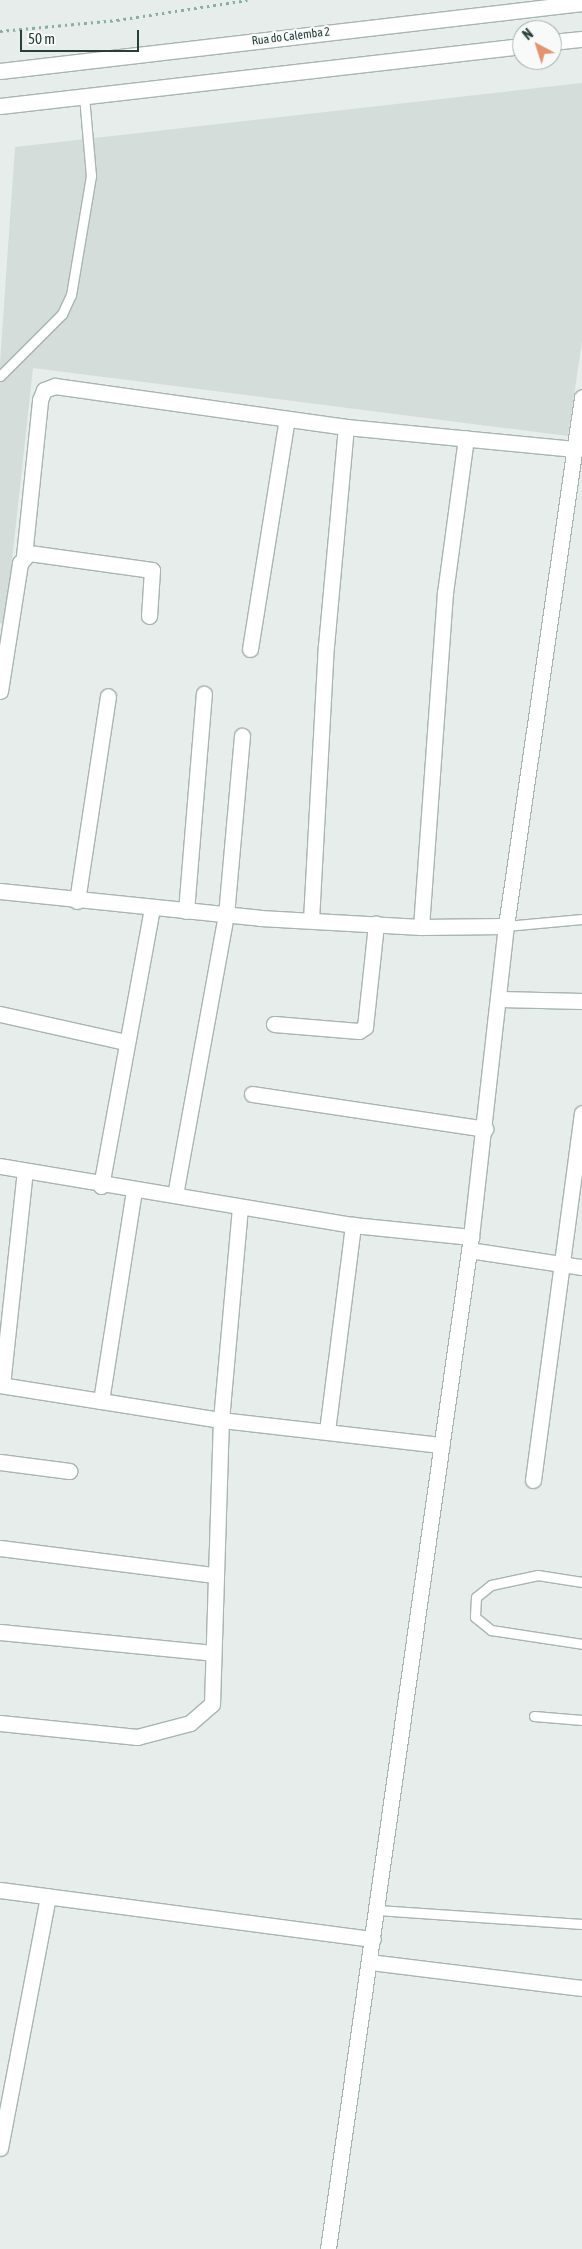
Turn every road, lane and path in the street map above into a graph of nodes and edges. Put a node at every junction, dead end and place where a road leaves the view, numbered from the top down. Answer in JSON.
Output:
{"nodes":[{"id":1,"x":247,"y":0,"type":"edge"},
{"id":2,"x":582,"y":4,"type":"edge"},
{"id":3,"x":0,"y":30,"type":"edge"},
{"id":4,"x":582,"y":39,"type":"edge"},
{"id":5,"x":562,"y":41,"type":"edge"},
{"id":6,"x":512,"y":47,"type":"edge"},
{"id":7,"x":0,"y":71,"type":"edge"},
{"id":8,"x":84,"y":96,"type":"junction"},
{"id":9,"x":24,"y":103,"type":"junction"},
{"id":10,"x":0,"y":106,"type":"edge"},
{"id":11,"x":0,"y":112,"type":"edge"},
{"id":12,"x":0,"y":376,"type":"edge"},
{"id":13,"x":582,"y":397,"type":"edge"},
{"id":14,"x":287,"y":418,"type":"junction"},
{"id":15,"x":346,"y":427,"type":"junction"},
{"id":16,"x":466,"y":438,"type":"junction"},
{"id":17,"x":575,"y":449,"type":"junction"},
{"id":18,"x":24,"y":556,"type":"junction"},
{"id":19,"x":149,"y":616,"type":"dead end"},
{"id":20,"x":5,"y":630,"type":"edge"},
{"id":21,"x":250,"y":649,"type":"dead end"},
{"id":22,"x":0,"y":691,"type":"edge"},
{"id":23,"x":204,"y":694,"type":"dead end"},
{"id":24,"x":108,"y":696,"type":"dead end"},
{"id":25,"x":242,"y":736,"type":"dead end"},
{"id":26,"x":0,"y":891,"type":"edge"},
{"id":27,"x":77,"y":901,"type":"junction"},
{"id":28,"x":152,"y":909,"type":"junction"},
{"id":29,"x":186,"y":911,"type":"junction"},
{"id":30,"x":226,"y":915,"type":"junction"},
{"id":31,"x":582,"y":919,"type":"edge"},
{"id":32,"x":311,"y":920,"type":"junction"},
{"id":33,"x":376,"y":924,"type":"junction"},
{"id":34,"x":506,"y":926,"type":"junction"},
{"id":35,"x":421,"y":927,"type":"junction"},
{"id":36,"x":500,"y":999,"type":"junction"},
{"id":37,"x":582,"y":1000,"type":"edge"},
{"id":38,"x":0,"y":1014,"type":"edge"},
{"id":39,"x":274,"y":1024,"type":"dead end"},
{"id":40,"x":125,"y":1042,"type":"junction"},
{"id":41,"x":252,"y":1094,"type":"dead end"},
{"id":42,"x":582,"y":1113,"type":"edge"},
{"id":43,"x":485,"y":1129,"type":"junction"},
{"id":44,"x":0,"y":1166,"type":"edge"},
{"id":45,"x":25,"y":1171,"type":"junction"},
{"id":46,"x":102,"y":1186,"type":"junction"},
{"id":47,"x":134,"y":1190,"type":"junction"},
{"id":48,"x":175,"y":1195,"type":"junction"},
{"id":49,"x":240,"y":1207,"type":"junction"},
{"id":50,"x":353,"y":1224,"type":"junction"},
{"id":51,"x":470,"y":1244,"type":"junction"},
{"id":52,"x":561,"y":1264,"type":"junction"},
{"id":53,"x":582,"y":1267,"type":"edge"},
{"id":54,"x":1,"y":1385,"type":"edge"},
{"id":55,"x":102,"y":1401,"type":"junction"},
{"id":56,"x":221,"y":1420,"type":"junction"},
{"id":57,"x":327,"y":1431,"type":"junction"},
{"id":58,"x":442,"y":1445,"type":"junction"},
{"id":59,"x":0,"y":1462,"type":"edge"},
{"id":60,"x":69,"y":1471,"type":"dead end"},
{"id":61,"x":533,"y":1480,"type":"dead end"},
{"id":62,"x":0,"y":1548,"type":"edge"},
{"id":63,"x":214,"y":1575,"type":"junction"},
{"id":64,"x":582,"y":1582,"type":"edge"},
{"id":65,"x":0,"y":1632,"type":"edge"},
{"id":66,"x":582,"y":1644,"type":"edge"},
{"id":67,"x":214,"y":1654,"type":"junction"},
{"id":68,"x":534,"y":1716,"type":"dead end"},
{"id":69,"x":582,"y":1720,"type":"edge"},
{"id":70,"x":0,"y":1723,"type":"edge"},
{"id":71,"x":0,"y":1890,"type":"edge"},
{"id":72,"x":48,"y":1897,"type":"junction"},
{"id":73,"x":377,"y":1910,"type":"junction"},
{"id":74,"x":582,"y":1924,"type":"edge"},
{"id":75,"x":373,"y":1939,"type":"junction"},
{"id":76,"x":370,"y":1962,"type":"junction"},
{"id":77,"x":582,"y":1988,"type":"edge"},
{"id":78,"x":5,"y":2104,"type":"edge"},
{"id":79,"x":0,"y":2148,"type":"edge"},
{"id":80,"x":328,"y":2249,"type":"edge"}],
"edges":[{"from":1,"to":3,"type":"path"},
{"from":2,"to":7,"type":"street","name":"Rua do Calemba 2"},
{"from":4,"to":5,"type":"street"},
{"from":6,"to":8,"type":"street"},
{"from":8,"to":9,"type":"street"},
{"from":8,"to":12,"type":"lane"},
{"from":9,"to":10,"type":"street"},
{"from":9,"to":11,"type":"lane"},
{"from":13,"to":17,"type":"street"},
{"from":14,"to":15,"type":"street"},
{"from":14,"to":18,"type":"street"},
{"from":14,"to":21,"type":"street"},
{"from":15,"to":16,"type":"street"},
{"from":15,"to":32,"type":"street"},
{"from":16,"to":17,"type":"street"},
{"from":16,"to":35,"type":"street"},
{"from":17,"to":34,"type":"street"},
{"from":18,"to":19,"type":"street"},
{"from":18,"to":20,"type":"street"},
{"from":20,"to":22,"type":"street"},
{"from":23,"to":29,"type":"street"},
{"from":24,"to":27,"type":"street"},
{"from":25,"to":30,"type":"street"},
{"from":26,"to":27,"type":"street"},
{"from":27,"to":28,"type":"street"},
{"from":28,"to":29,"type":"street"},
{"from":28,"to":40,"type":"street"},
{"from":29,"to":30,"type":"street"},
{"from":30,"to":32,"type":"street"},
{"from":30,"to":48,"type":"street"},
{"from":31,"to":34,"type":"lane"},
{"from":32,"to":33,"type":"street"},
{"from":33,"to":35,"type":"street"},
{"from":33,"to":39,"type":"street"},
{"from":34,"to":35,"type":"street"},
{"from":34,"to":36,"type":"street"},
{"from":36,"to":37,"type":"street"},
{"from":36,"to":43,"type":"street"},
{"from":38,"to":40,"type":"street"},
{"from":40,"to":46,"type":"street"},
{"from":41,"to":43,"type":"street"},
{"from":42,"to":52,"type":"street"},
{"from":43,"to":51,"type":"street"},
{"from":44,"to":45,"type":"street"},
{"from":45,"to":46,"type":"street"},
{"from":45,"to":54,"type":"street"},
{"from":46,"to":47,"type":"street"},
{"from":47,"to":48,"type":"street"},
{"from":47,"to":55,"type":"street"},
{"from":48,"to":49,"type":"street"},
{"from":49,"to":50,"type":"street"},
{"from":49,"to":56,"type":"street"},
{"from":50,"to":51,"type":"street"},
{"from":50,"to":57,"type":"street"},
{"from":51,"to":52,"type":"street"},
{"from":51,"to":58,"type":"street"},
{"from":52,"to":53,"type":"street"},
{"from":52,"to":61,"type":"street"},
{"from":54,"to":55,"type":"street"},
{"from":55,"to":56,"type":"street"},
{"from":56,"to":57,"type":"street"},
{"from":56,"to":63,"type":"street"},
{"from":57,"to":58,"type":"street"},
{"from":58,"to":73,"type":"street"},
{"from":59,"to":60,"type":"street"},
{"from":62,"to":63,"type":"street"},
{"from":63,"to":67,"type":"street"},
{"from":64,"to":66,"type":"lane"},
{"from":65,"to":67,"type":"street"},
{"from":67,"to":70,"type":"street"},
{"from":68,"to":69,"type":"lane"},
{"from":71,"to":72,"type":"street"},
{"from":72,"to":75,"type":"street"},
{"from":72,"to":78,"type":"street"},
{"from":73,"to":74,"type":"lane"},
{"from":73,"to":75,"type":"street"},
{"from":75,"to":76,"type":"street"},
{"from":76,"to":77,"type":"street"},
{"from":76,"to":80,"type":"street"},
{"from":78,"to":79,"type":"street"}]}
